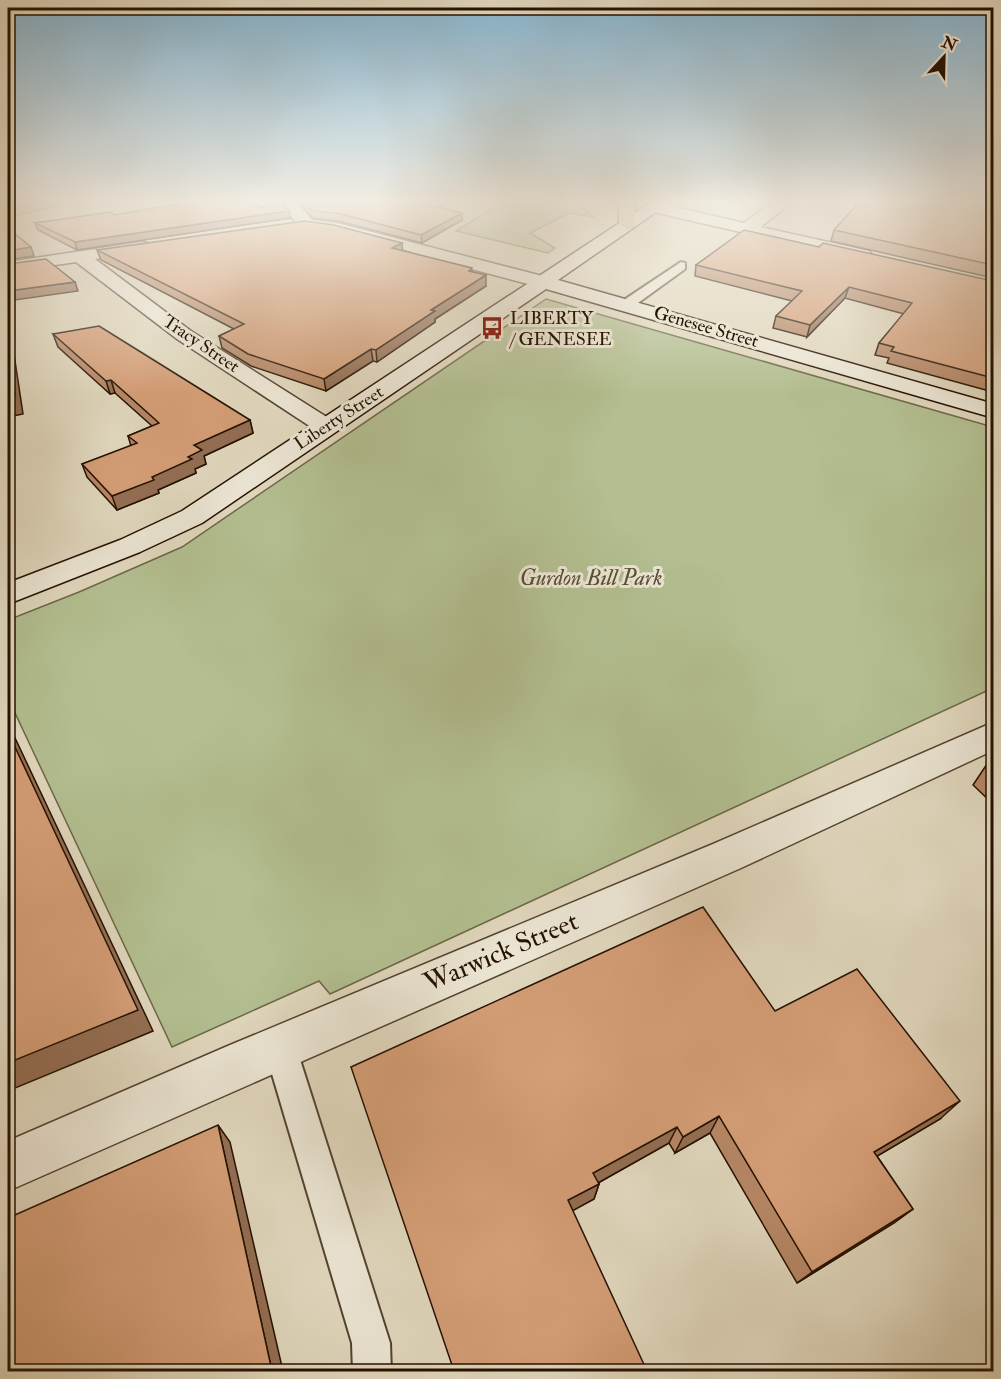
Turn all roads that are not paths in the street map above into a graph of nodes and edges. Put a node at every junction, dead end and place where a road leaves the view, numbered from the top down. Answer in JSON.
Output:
{"nodes":[{"id":1,"x":92,"y":265,"type":"edge"},
{"id":2,"x":479,"y":265,"type":"edge"},
{"id":3,"x":563,"y":265,"type":"edge"},
{"id":4,"x":681,"y":266,"type":"dead end"},
{"id":5,"x":543,"y":282,"type":"junction"},
{"id":6,"x":626,"y":305,"type":"junction"},
{"id":7,"x":993,"y":411,"type":"edge"},
{"id":8,"x":325,"y":426,"type":"junction"},
{"id":9,"x":8,"y":594,"type":"edge"},
{"id":10,"x":993,"y":735,"type":"edge"},
{"id":11,"x":280,"y":1047,"type":"junction"},
{"id":12,"x":8,"y":1166,"type":"edge"},
{"id":13,"x":372,"y":1371,"type":"edge"}],
"edges":[{"from":1,"to":8,"type":"street","name":"Tracy Street"},
{"from":2,"to":5,"type":"street","name":"Genesee Street"},
{"from":3,"to":5,"type":"street","name":"Liberty Street"},
{"from":4,"to":6,"type":"lane"},
{"from":5,"to":6,"type":"street","name":"Genesee Street"},
{"from":5,"to":8,"type":"street","name":"Liberty Street"},
{"from":6,"to":7,"type":"street","name":"Genesee Street"},
{"from":8,"to":9,"type":"street","name":"Liberty Street"},
{"from":10,"to":11,"type":"street","name":"Warwick Street"},
{"from":11,"to":12,"type":"street","name":"Warwick Street"},
{"from":11,"to":13,"type":"lane"}]}
